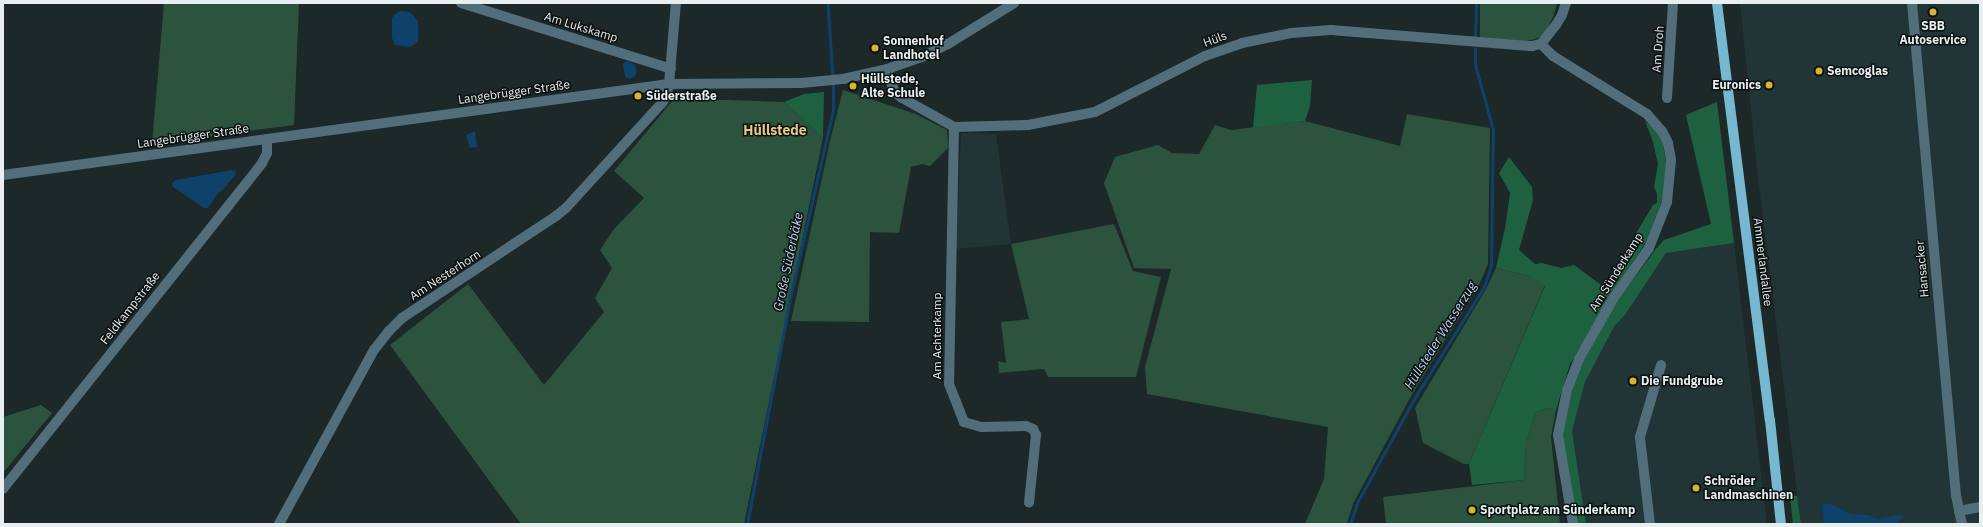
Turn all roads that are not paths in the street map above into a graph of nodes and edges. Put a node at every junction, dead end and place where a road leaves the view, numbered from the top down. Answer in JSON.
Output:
{"nodes":[{"id":1,"x":461,"y":3,"type":"edge"},
{"id":2,"x":676,"y":3,"type":"edge"},
{"id":3,"x":1014,"y":3,"type":"edge"},
{"id":4,"x":1566,"y":3,"type":"edge"},
{"id":5,"x":1674,"y":3,"type":"edge"},
{"id":6,"x":1717,"y":3,"type":"edge"},
{"id":7,"x":1912,"y":3,"type":"edge"},
{"id":8,"x":1541,"y":44,"type":"junction"},
{"id":9,"x":671,"y":69,"type":"junction"},
{"id":10,"x":887,"y":69,"type":"junction"},
{"id":11,"x":669,"y":84,"type":"junction"},
{"id":12,"x":1667,"y":98,"type":"dead end"},
{"id":13,"x":954,"y":127,"type":"junction"},
{"id":14,"x":267,"y":139,"type":"junction"},
{"id":15,"x":3,"y":175,"type":"edge"},
{"id":16,"x":1661,"y":365,"type":"dead end"},
{"id":17,"x":3,"y":489,"type":"edge"},
{"id":18,"x":1030,"y":503,"type":"dead end"},
{"id":19,"x":1980,"y":508,"type":"edge"},
{"id":20,"x":1959,"y":511,"type":"junction"},
{"id":21,"x":279,"y":524,"type":"edge"},
{"id":22,"x":1572,"y":524,"type":"edge"},
{"id":23,"x":1650,"y":524,"type":"edge"},
{"id":24,"x":1781,"y":524,"type":"edge"},
{"id":25,"x":1962,"y":524,"type":"edge"}],
"edges":[{"from":1,"to":9,"type":"street","name":"Am Lukskamp"},
{"from":2,"to":9,"type":"street"},
{"from":3,"to":10,"type":"street","name":"Langebrügger Straße"},
{"from":4,"to":8,"type":"street"},
{"from":5,"to":12,"type":"street","name":"Am Droh"},
{"from":6,"to":24,"type":"main road","name":"Ammerlandallee"},
{"from":7,"to":20,"type":"street","name":"Hansacker"},
{"from":8,"to":13,"type":"street","name":"Hüls"},
{"from":8,"to":22,"type":"street","name":"Am Sünderkamp"},
{"from":9,"to":11,"type":"street"},
{"from":10,"to":11,"type":"street","name":"Langebrügger Straße"},
{"from":10,"to":13,"type":"street"},
{"from":11,"to":14,"type":"street","name":"Langebrügger Straße"},
{"from":11,"to":21,"type":"street","name":"Am Nesterhorn"},
{"from":13,"to":18,"type":"street","name":"Am Achterkamp"},
{"from":14,"to":15,"type":"street","name":"Langebrügger Straße"},
{"from":14,"to":17,"type":"street","name":"Feldkampstraße"},
{"from":16,"to":23,"type":"street"},
{"from":19,"to":20,"type":"street"},
{"from":20,"to":25,"type":"street","name":"Hansacker"}]}
